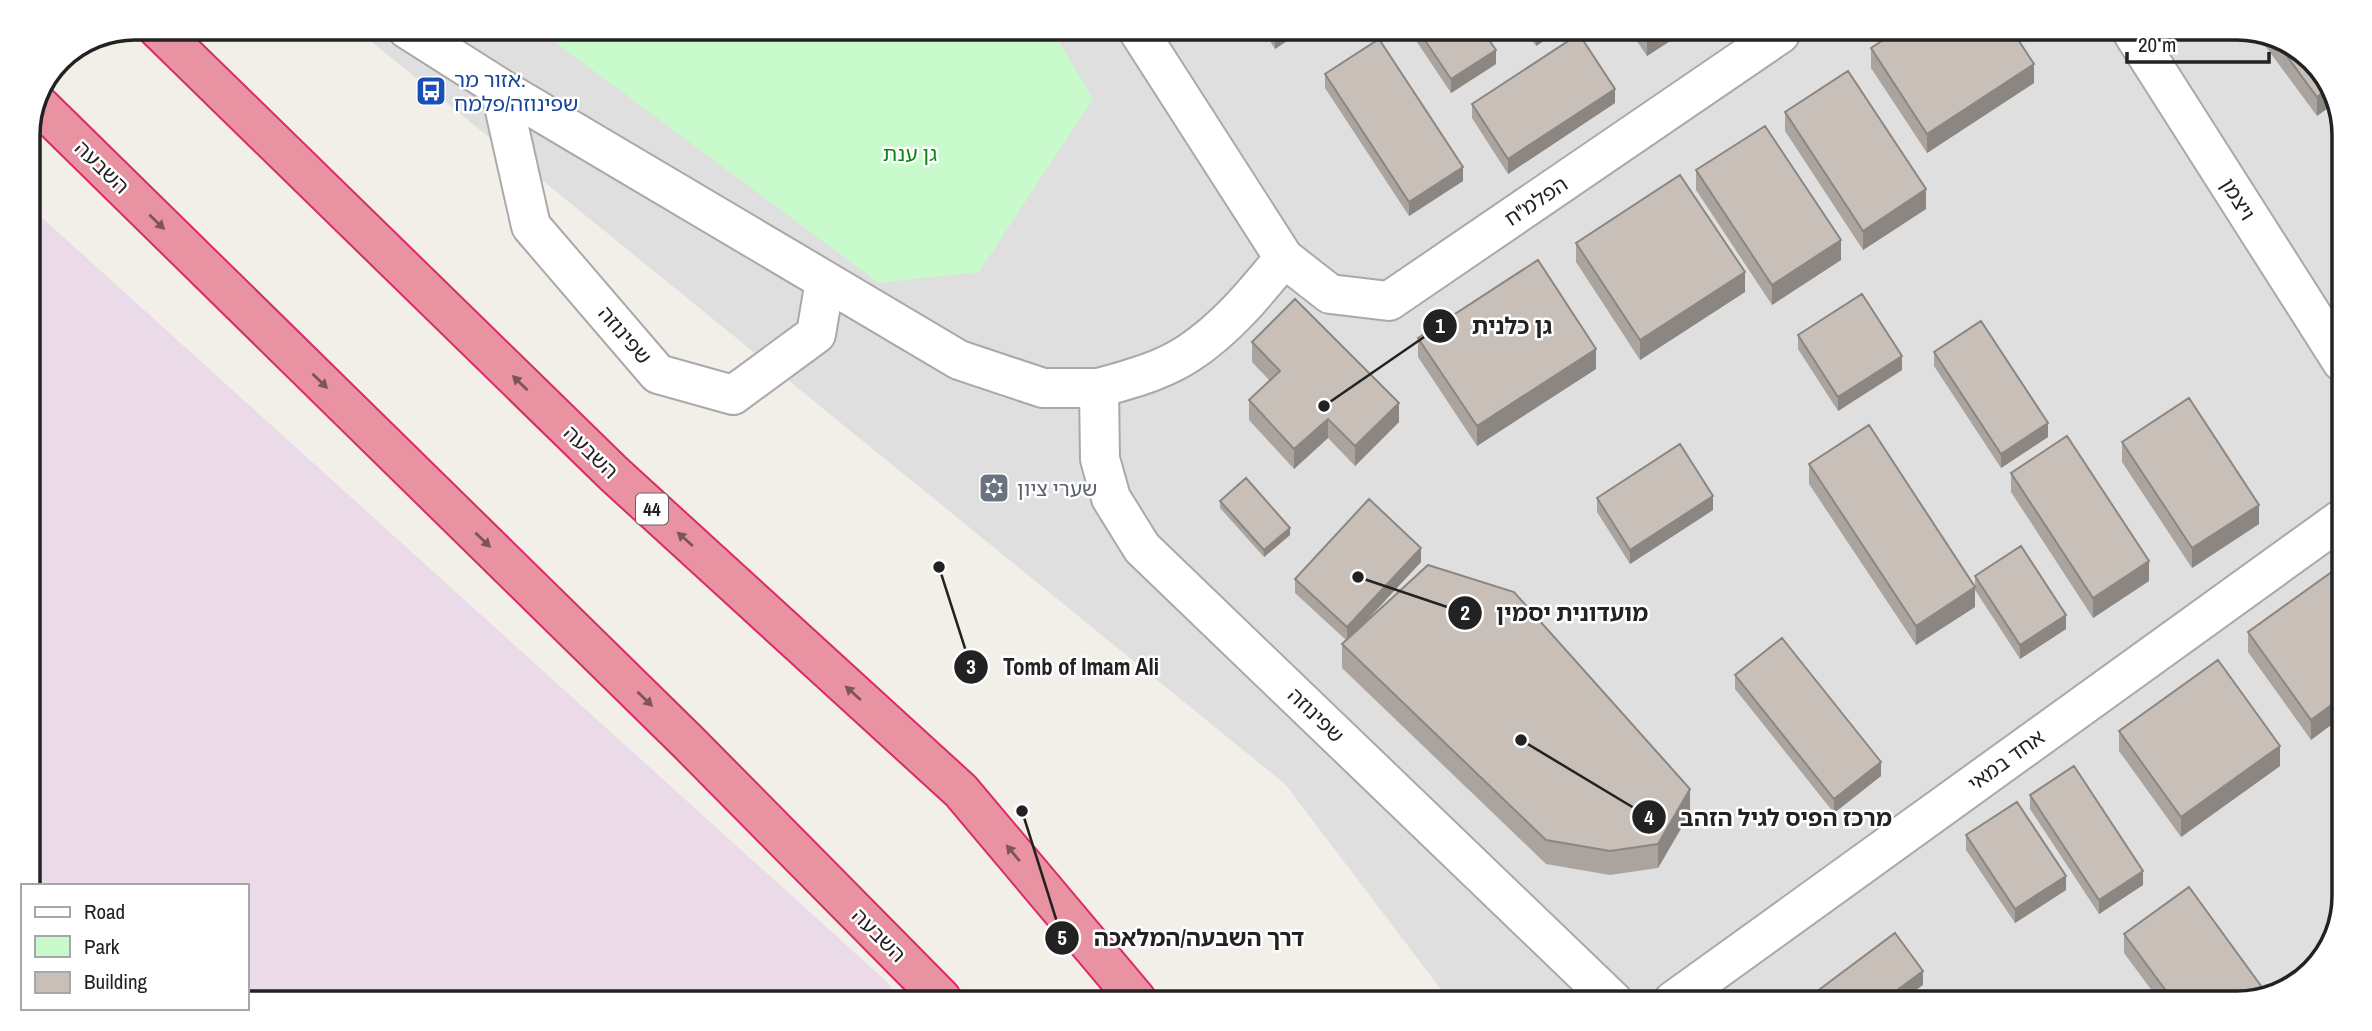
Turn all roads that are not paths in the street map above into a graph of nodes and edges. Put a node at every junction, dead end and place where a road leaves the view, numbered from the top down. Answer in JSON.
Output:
{"nodes":[{"id":1,"x":169,"y":40,"type":"edge"},
{"id":2,"x":424,"y":40,"type":"edge"},
{"id":3,"x":1144,"y":40,"type":"edge"},
{"id":4,"x":1771,"y":40,"type":"edge"},
{"id":5,"x":2137,"y":40,"type":"edge"},
{"id":6,"x":500,"y":88,"type":"junction"},
{"id":7,"x":44,"y":109,"type":"edge"},
{"id":8,"x":1284,"y":258,"type":"junction"},
{"id":9,"x":825,"y":281,"type":"junction"},
{"id":10,"x":2332,"y":346,"type":"edge"},
{"id":11,"x":1099,"y":388,"type":"junction"},
{"id":12,"x":2332,"y":526,"type":"edge"},
{"id":13,"x":934,"y":991,"type":"edge"},
{"id":14,"x":1129,"y":991,"type":"edge"},
{"id":15,"x":1603,"y":991,"type":"edge"},
{"id":16,"x":1687,"y":991,"type":"edge"}],
"edges":[{"from":14,"to":1,"type":"highway","name":"השבעה","number":"44","one_way":true},
{"from":2,"to":6,"type":"street"},
{"from":3,"to":8,"type":"street","name":"הפלמ\"ח"},
{"from":4,"to":8,"type":"street","name":"הפלמ\"ח"},
{"from":5,"to":10,"type":"street","name":"ויצמן"},
{"from":6,"to":9,"type":"street"},
{"from":6,"to":9,"type":"street","name":"שפינוזה"},
{"from":7,"to":13,"type":"highway","name":"השבעה","one_way":true},
{"from":8,"to":11,"type":"street"},
{"from":9,"to":11,"type":"street"},
{"from":11,"to":15,"type":"street","name":"שפינוזה"},
{"from":12,"to":16,"type":"street","name":"אחד במאי"}]}
